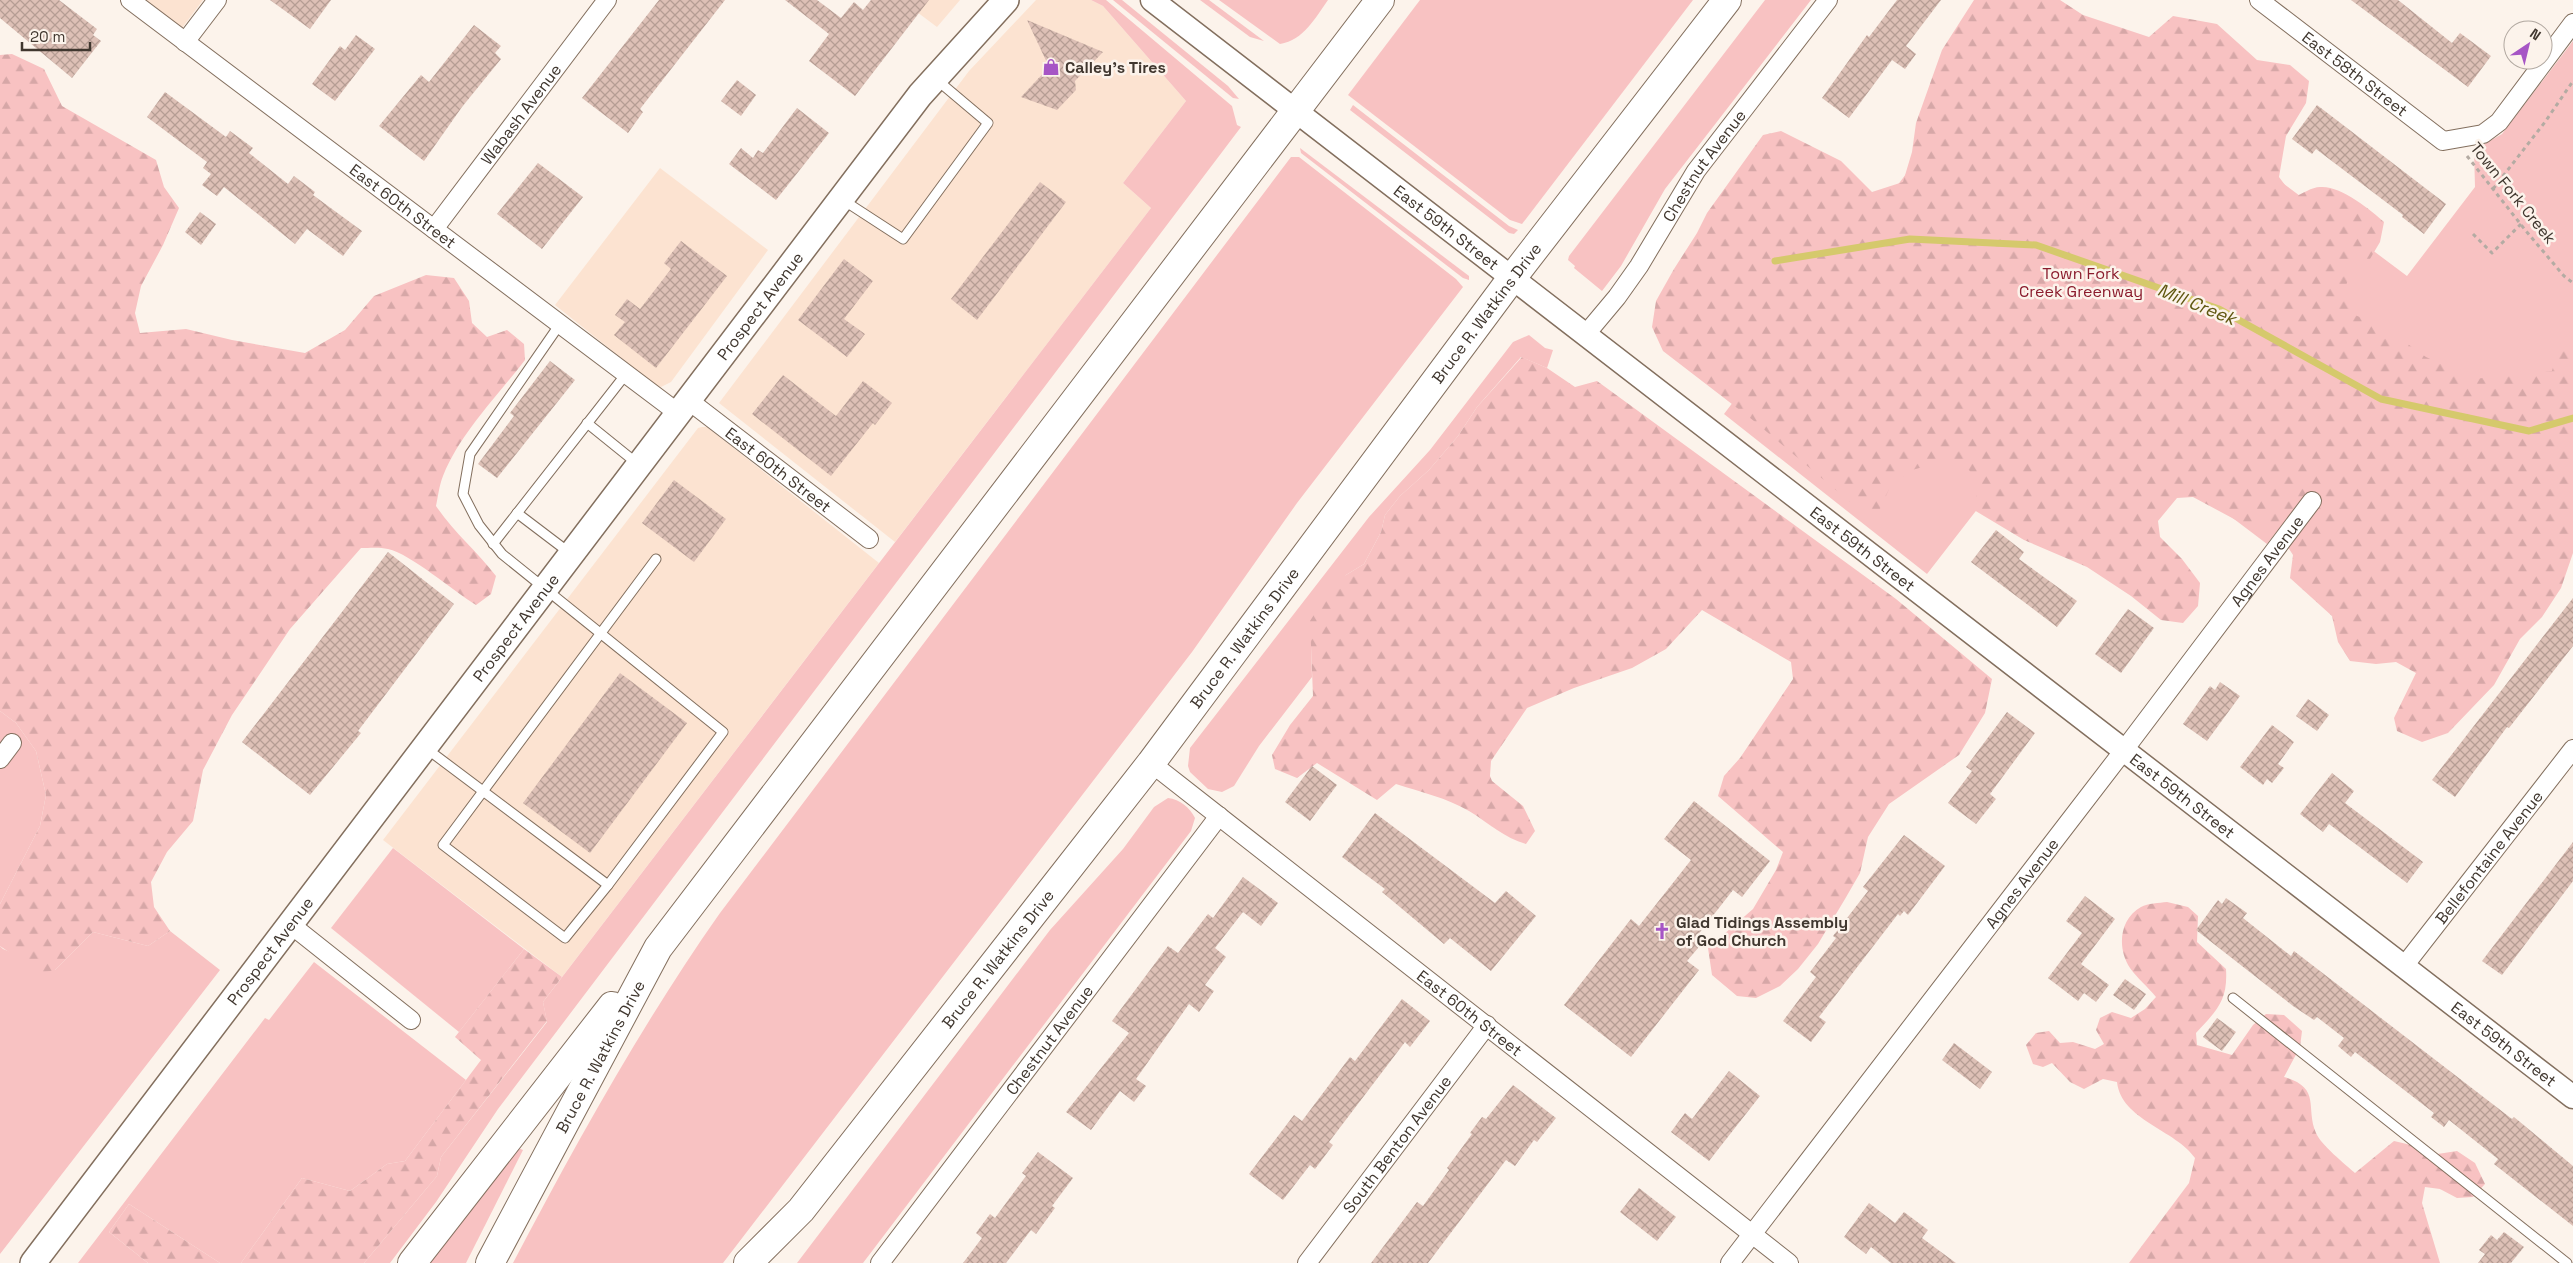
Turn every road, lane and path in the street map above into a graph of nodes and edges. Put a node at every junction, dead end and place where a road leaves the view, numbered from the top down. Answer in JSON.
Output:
{"nodes":[{"id":1,"x":130,"y":0,"type":"edge"},
{"id":2,"x":217,"y":0,"type":"edge"},
{"id":3,"x":607,"y":0,"type":"edge"},
{"id":4,"x":1006,"y":0,"type":"edge"},
{"id":5,"x":1152,"y":0,"type":"edge"},
{"id":6,"x":1380,"y":0,"type":"edge"},
{"id":7,"x":1727,"y":0,"type":"edge"},
{"id":8,"x":1828,"y":0,"type":"edge"},
{"id":9,"x":2259,"y":0,"type":"edge"},
{"id":10,"x":2573,"y":23,"type":"edge"},
{"id":11,"x":185,"y":42,"type":"junction"},
{"id":12,"x":935,"y":78,"type":"junction"},
{"id":13,"x":2573,"y":81,"type":"edge"},
{"id":14,"x":1295,"y":111,"type":"junction"},
{"id":15,"x":2454,"y":139,"type":"junction"},
{"id":16,"x":2493,"y":189,"type":"junction"},
{"id":17,"x":841,"y":198,"type":"junction"},
{"id":18,"x":2521,"y":224,"type":"junction"},
{"id":19,"x":434,"y":229,"type":"junction"},
{"id":20,"x":2473,"y":234,"type":"dead end"},
{"id":21,"x":1512,"y":278,"type":"junction"},
{"id":22,"x":2573,"y":283,"type":"edge"},
{"id":23,"x":560,"y":324,"type":"junction"},
{"id":24,"x":1586,"y":334,"type":"junction"},
{"id":25,"x":626,"y":374,"type":"junction"},
{"id":26,"x":683,"y":407,"type":"junction"},
{"id":27,"x":587,"y":423,"type":"junction"},
{"id":28,"x":639,"y":465,"type":"junction"},
{"id":29,"x":2312,"y":501,"type":"dead end"},
{"id":30,"x":517,"y":513,"type":"junction"},
{"id":31,"x":869,"y":538,"type":"dead end"},
{"id":32,"x":493,"y":544,"type":"junction"},
{"id":33,"x":571,"y":554,"type":"junction"},
{"id":34,"x":656,"y":559,"type":"dead end"},
{"id":35,"x":544,"y":590,"type":"junction"},
{"id":36,"x":600,"y":634,"type":"junction"},
{"id":37,"x":12,"y":743,"type":"dead end"},
{"id":38,"x":424,"y":747,"type":"junction"},
{"id":39,"x":2573,"y":749,"type":"edge"},
{"id":40,"x":2124,"y":750,"type":"junction"},
{"id":41,"x":0,"y":759,"type":"edge"},
{"id":42,"x":1151,"y":763,"type":"junction"},
{"id":43,"x":483,"y":791,"type":"junction"},
{"id":44,"x":1219,"y":816,"type":"junction"},
{"id":45,"x":608,"y":885,"type":"junction"},
{"id":46,"x":290,"y":924,"type":"junction"},
{"id":47,"x":658,"y":948,"type":"junction"},
{"id":48,"x":2404,"y":966,"type":"junction"},
{"id":49,"x":2233,"y":998,"type":"dead end"},
{"id":50,"x":411,"y":1020,"type":"dead end"},
{"id":51,"x":1487,"y":1025,"type":"junction"},
{"id":52,"x":2573,"y":1097,"type":"edge"},
{"id":53,"x":801,"y":1210,"type":"junction"},
{"id":54,"x":1752,"y":1234,"type":"junction"},
{"id":55,"x":32,"y":1263,"type":"edge"},
{"id":56,"x":412,"y":1263,"type":"edge"},
{"id":57,"x":490,"y":1263,"type":"edge"},
{"id":58,"x":748,"y":1263,"type":"edge"},
{"id":59,"x":775,"y":1263,"type":"edge"},
{"id":60,"x":880,"y":1263,"type":"edge"},
{"id":61,"x":1307,"y":1263,"type":"edge"},
{"id":62,"x":1730,"y":1263,"type":"edge"},
{"id":63,"x":1789,"y":1263,"type":"edge"},
{"id":64,"x":2567,"y":1263,"type":"edge"}],
"edges":[{"from":1,"to":11,"type":"street","name":"East 60th Street"},
{"from":2,"to":11,"type":"street"},
{"from":3,"to":19,"type":"street","name":"Wabash Avenue"},
{"from":4,"to":12,"type":"main road","name":"Prospect Avenue"},
{"from":5,"to":14,"type":"street","name":"East 59th Street"},
{"from":6,"to":14,"type":"highway","name":"Bruce R. Watkins Drive"},
{"from":7,"to":21,"type":"highway","name":"Bruce R. Watkins Drive"},
{"from":8,"to":24,"type":"street","name":"Chestnut Avenue"},
{"from":9,"to":15,"type":"street","name":"East 58th Street"},
{"from":10,"to":15,"type":"street"},
{"from":11,"to":19,"type":"street","name":"East 60th Street"},
{"from":12,"to":17,"type":"main road","name":"Prospect Avenue"},
{"from":12,"to":17,"type":"lane"},
{"from":13,"to":16,"type":"path"},
{"from":14,"to":21,"type":"street","name":"East 59th Street"},
{"from":14,"to":47,"type":"highway","name":"Bruce R. Watkins Drive"},
{"from":15,"to":16,"type":"path","name":"Town Fork Creek"},
{"from":16,"to":18,"type":"path","name":"Town Fork Creek"},
{"from":17,"to":26,"type":"main road","name":"Prospect Avenue"},
{"from":18,"to":20,"type":"path"},
{"from":18,"to":22,"type":"path","name":"Town Fork Creek"},
{"from":19,"to":23,"type":"street","name":"East 60th Street"},
{"from":21,"to":24,"type":"street","name":"East 59th Street"},
{"from":21,"to":42,"type":"highway","name":"Bruce R. Watkins Drive"},
{"from":23,"to":25,"type":"street","name":"East 60th Street"},
{"from":23,"to":32,"type":"lane"},
{"from":24,"to":40,"type":"street","name":"East 59th Street"},
{"from":25,"to":26,"type":"street","name":"East 60th Street"},
{"from":25,"to":27,"type":"lane"},
{"from":26,"to":28,"type":"main road","name":"Prospect Avenue"},
{"from":26,"to":31,"type":"street","name":"East 60th Street"},
{"from":27,"to":28,"type":"lane"},
{"from":27,"to":30,"type":"lane"},
{"from":28,"to":33,"type":"main road","name":"Prospect Avenue"},
{"from":29,"to":40,"type":"street","name":"Agnes Avenue"},
{"from":30,"to":32,"type":"lane"},
{"from":30,"to":33,"type":"lane"},
{"from":32,"to":35,"type":"lane"},
{"from":33,"to":35,"type":"main road","name":"Prospect Avenue"},
{"from":34,"to":36,"type":"lane"},
{"from":35,"to":36,"type":"lane"},
{"from":35,"to":38,"type":"main road","name":"Prospect Avenue"},
{"from":36,"to":43,"type":"lane"},
{"from":36,"to":45,"type":"lane"},
{"from":37,"to":41,"type":"street"},
{"from":38,"to":43,"type":"lane"},
{"from":38,"to":46,"type":"main road","name":"Prospect Avenue"},
{"from":39,"to":48,"type":"street","name":"Bellefontaine Avenue"},
{"from":40,"to":48,"type":"street","name":"East 59th Street"},
{"from":40,"to":54,"type":"street","name":"Agnes Avenue"},
{"from":42,"to":44,"type":"street","name":"East 60th Street"},
{"from":42,"to":53,"type":"highway","name":"Bruce R. Watkins Drive"},
{"from":43,"to":45,"type":"lane"},
{"from":43,"to":45,"type":"lane"},
{"from":44,"to":51,"type":"street","name":"East 60th Street"},
{"from":44,"to":60,"type":"street","name":"Chestnut Avenue"},
{"from":46,"to":50,"type":"street"},
{"from":46,"to":55,"type":"main road","name":"Prospect Avenue"},
{"from":47,"to":56,"type":"highway"},
{"from":47,"to":57,"type":"highway","name":"Bruce R. Watkins Drive"},
{"from":48,"to":52,"type":"street","name":"East 59th Street"},
{"from":49,"to":64,"type":"lane"},
{"from":51,"to":54,"type":"street","name":"East 60th Street"},
{"from":51,"to":61,"type":"street","name":"South Benton Avenue"},
{"from":53,"to":58,"type":"highway","name":"Bruce R. Watkins Drive"},
{"from":53,"to":59,"type":"highway"},
{"from":54,"to":62,"type":"street","name":"Agnes Avenue"},
{"from":54,"to":63,"type":"street","name":"East 60th Street"}]}
